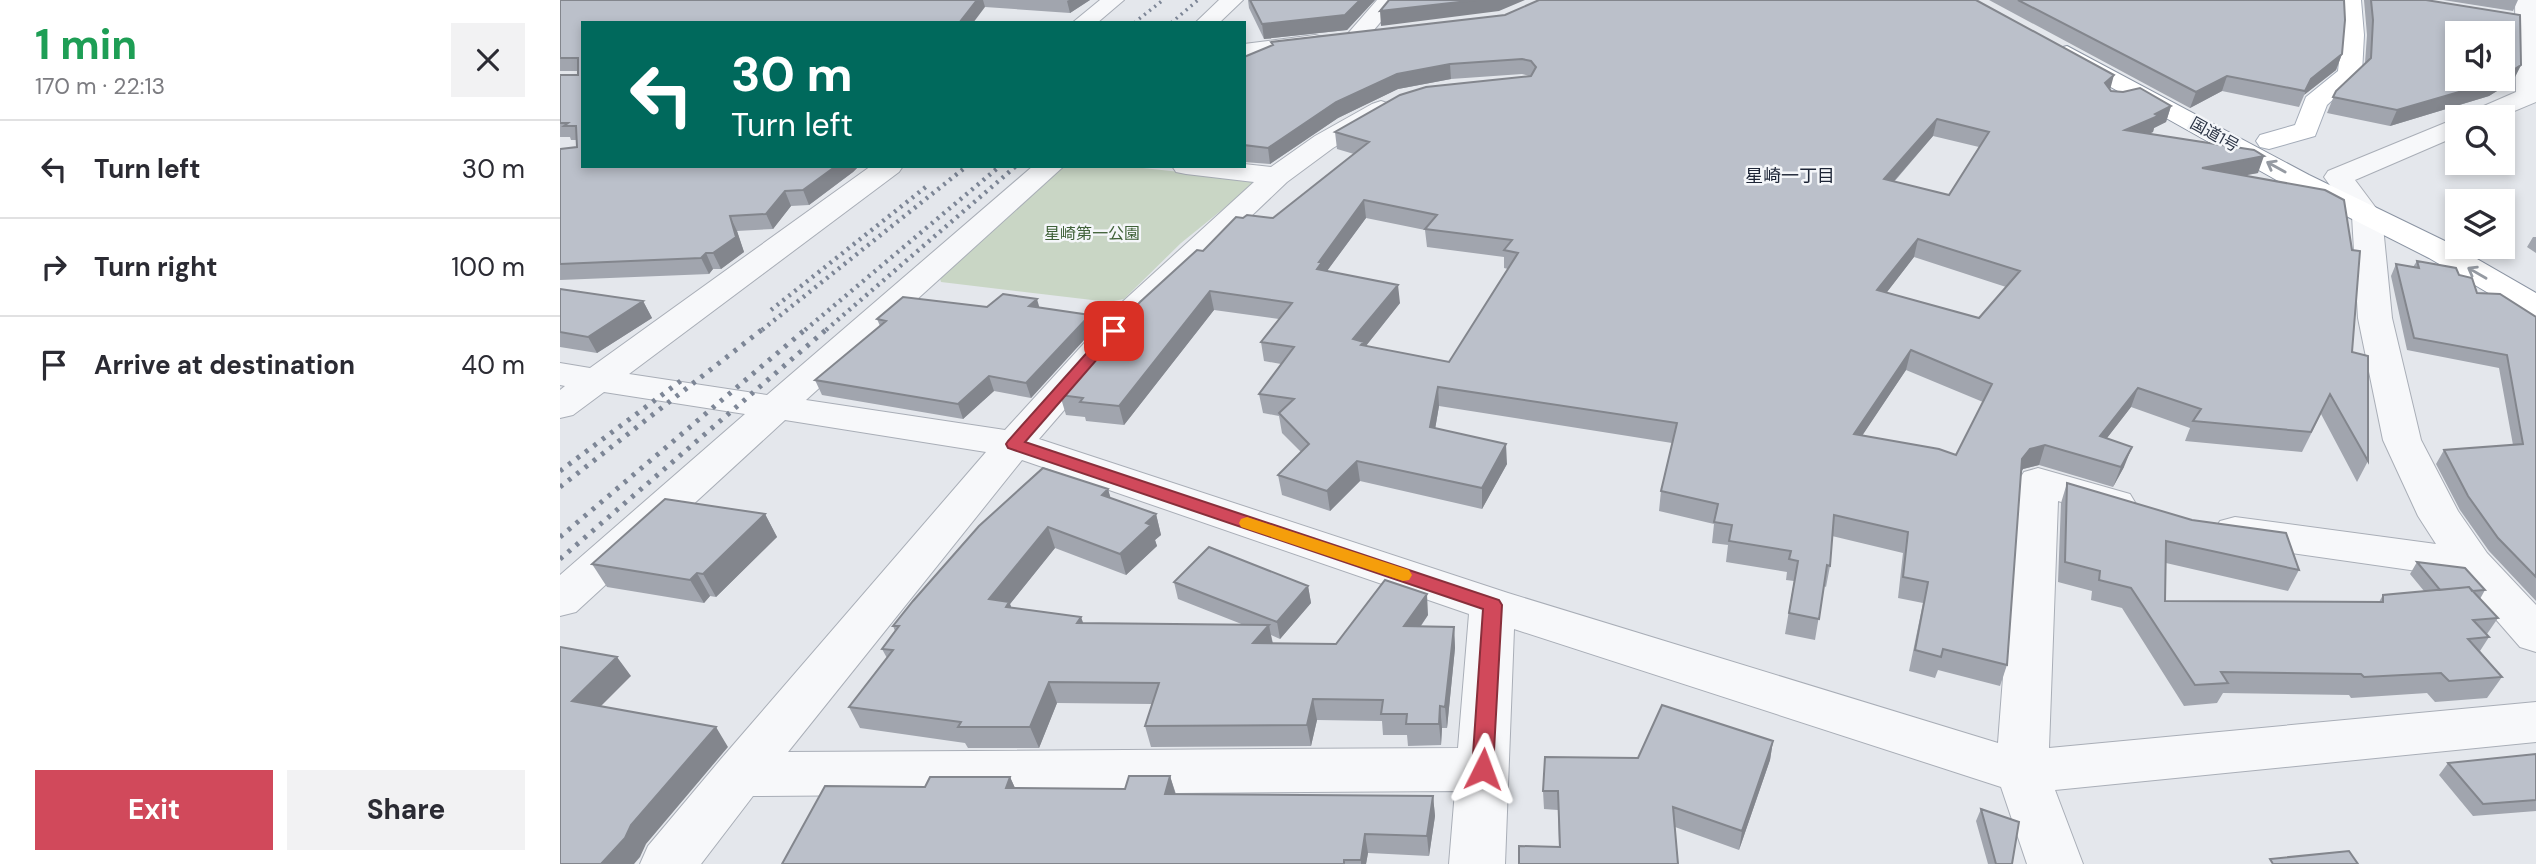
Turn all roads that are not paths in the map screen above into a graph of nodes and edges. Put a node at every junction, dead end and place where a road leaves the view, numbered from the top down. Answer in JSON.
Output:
{"nodes":[{"id":1,"x":1113,"y":0,"type":"edge"},
{"id":2,"x":1232,"y":0,"type":"edge"},
{"id":3,"x":1388,"y":0,"type":"edge"},
{"id":4,"x":2350,"y":0,"type":"edge"},
{"id":5,"x":2527,"y":12,"type":"edge"},
{"id":6,"x":2503,"y":19,"type":"edge"},
{"id":7,"x":1086,"y":21,"type":"edge"},
{"id":8,"x":1208,"y":21,"type":"edge"},
{"id":9,"x":1382,"y":35,"type":"edge"},
{"id":10,"x":1355,"y":38,"type":"junction"},
{"id":11,"x":1246,"y":51,"type":"edge"},
{"id":12,"x":1402,"y":100,"type":"edge"},
{"id":13,"x":2508,"y":105,"type":"edge"},
{"id":14,"x":2445,"y":131,"type":"edge"},
{"id":15,"x":2269,"y":141,"type":"junction"},
{"id":16,"x":886,"y":168,"type":"edge"},
{"id":17,"x":1049,"y":168,"type":"edge"},
{"id":18,"x":1204,"y":168,"type":"edge"},
{"id":19,"x":1277,"y":176,"type":"junction"},
{"id":20,"x":2337,"y":177,"type":"junction"},
{"id":21,"x":2367,"y":216,"type":"junction"},
{"id":22,"x":2445,"y":233,"type":"edge"},
{"id":23,"x":2495,"y":259,"type":"edge"},
{"id":24,"x":2536,"y":281,"type":"edge"},
{"id":25,"x":2536,"y":307,"type":"edge"},
{"id":26,"x":560,"y":374,"type":"edge"},
{"id":27,"x":597,"y":380,"type":"junction"},
{"id":28,"x":560,"y":407,"type":"edge"},
{"id":29,"x":776,"y":408,"type":"junction"},
{"id":30,"x":1014,"y":444,"type":"junction"},
{"id":31,"x":2472,"y":564,"type":"junction"},
{"id":32,"x":560,"y":600,"type":"edge"},
{"id":33,"x":1492,"y":605,"type":"junction"},
{"id":34,"x":2536,"y":635,"type":"edge"},
{"id":35,"x":2536,"y":722,"type":"edge"},
{"id":36,"x":1483,"y":769,"type":"junction"},
{"id":37,"x":2022,"y":772,"type":"junction"},
{"id":38,"x":740,"y":774,"type":"junction"},
{"id":39,"x":668,"y":864,"type":"edge"},
{"id":40,"x":1477,"y":864,"type":"edge"},
{"id":41,"x":2054,"y":864,"type":"edge"}],
"edges":[{"from":1,"to":7,"type":"street"},
{"from":2,"to":8,"type":"street"},
{"from":3,"to":10,"type":"street"},
{"from":4,"to":15,"type":"main road"},
{"from":5,"to":6,"type":"street"},
{"from":5,"to":13,"type":"street"},
{"from":9,"to":10,"type":"street"},
{"from":10,"to":11,"type":"street"},
{"from":12,"to":19,"type":"street"},
{"from":14,"to":20,"type":"street"},
{"from":15,"to":20,"type":"main road","name":"国道1号"},
{"from":21,"to":15,"type":"main road","name":"国道1号","one_way":true},
{"from":16,"to":27,"type":"street"},
{"from":17,"to":29,"type":"street"},
{"from":18,"to":19,"type":"street"},
{"from":19,"to":30,"type":"street"},
{"from":20,"to":21,"type":"street"},
{"from":20,"to":22,"type":"main road","name":"国道1号"},
{"from":25,"to":21,"type":"main road","name":"国道1号","one_way":true},
{"from":21,"to":31,"type":"street"},
{"from":23,"to":24,"type":"main road"},
{"from":26,"to":27,"type":"street"},
{"from":27,"to":28,"type":"street"},
{"from":27,"to":29,"type":"street"},
{"from":29,"to":30,"type":"street"},
{"from":29,"to":32,"type":"street"},
{"from":30,"to":33,"type":"street"},
{"from":30,"to":38,"type":"street"},
{"from":31,"to":34,"type":"street"},
{"from":31,"to":37,"type":"street"},
{"from":33,"to":36,"type":"street"},
{"from":33,"to":37,"type":"street"},
{"from":35,"to":37,"type":"street"},
{"from":36,"to":38,"type":"street"},
{"from":36,"to":40,"type":"street"},
{"from":37,"to":41,"type":"street"},
{"from":38,"to":39,"type":"street"}]}
